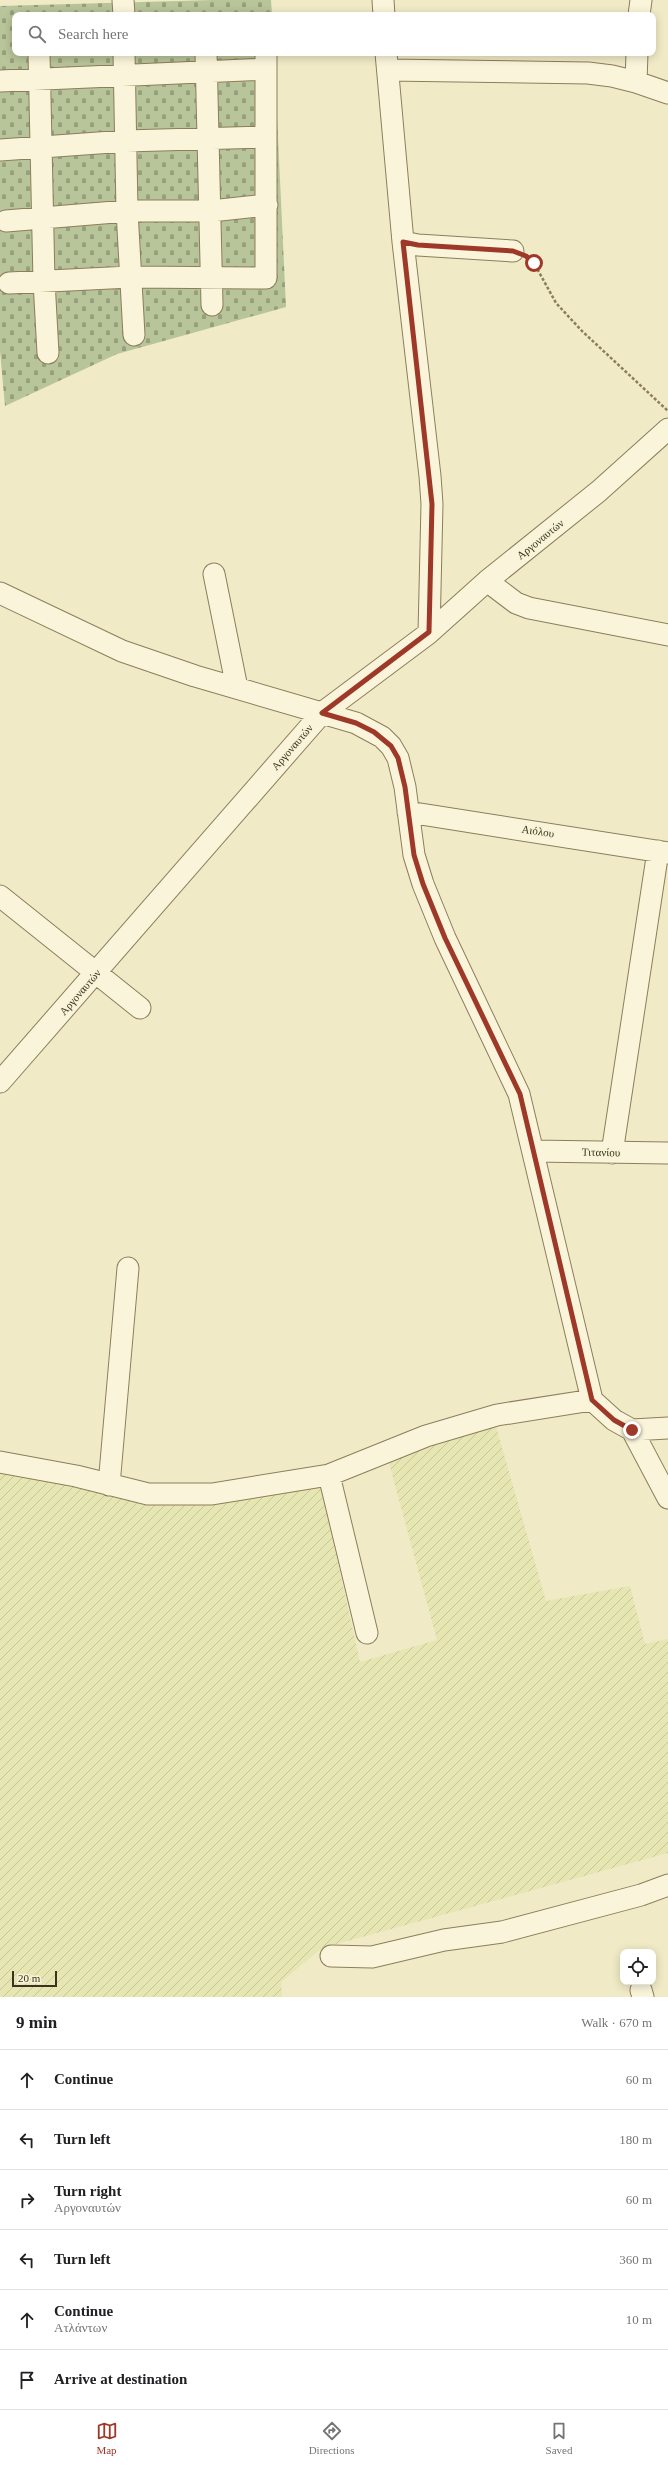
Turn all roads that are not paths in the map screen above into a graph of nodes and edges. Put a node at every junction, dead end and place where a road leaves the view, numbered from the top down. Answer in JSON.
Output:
{"nodes":[{"id":1,"x":123,"y":0,"type":"edge"},
{"id":2,"x":383,"y":0,"type":"edge"},
{"id":3,"x":641,"y":0,"type":"edge"},
{"id":4,"x":124,"y":12,"type":"edge"},
{"id":5,"x":384,"y":12,"type":"edge"},
{"id":6,"x":639,"y":12,"type":"edge"},
{"id":7,"x":39,"y":56,"type":"edge"},
{"id":8,"x":124,"y":56,"type":"edge"},
{"id":9,"x":637,"y":56,"type":"edge"},
{"id":10,"x":266,"y":61,"type":"edge"},
{"id":11,"x":387,"y":61,"type":"edge"},
{"id":12,"x":206,"y":62,"type":"edge"},
{"id":13,"x":125,"y":76,"type":"junction"},
{"id":14,"x":39,"y":80,"type":"junction"},
{"id":15,"x":0,"y":81,"type":"edge"},
{"id":16,"x":636,"y":82,"type":"junction"},
{"id":17,"x":668,"y":93,"type":"edge"},
{"id":18,"x":266,"y":137,"type":"junction"},
{"id":19,"x":208,"y":138,"type":"junction"},
{"id":20,"x":126,"y":141,"type":"junction"},
{"id":21,"x":42,"y":147,"type":"junction"},
{"id":22,"x":0,"y":150,"type":"edge"},
{"id":23,"x":267,"y":206,"type":"junction"},
{"id":24,"x":127,"y":211,"type":"junction"},
{"id":25,"x":211,"y":211,"type":"junction"},
{"id":26,"x":43,"y":218,"type":"junction"},
{"id":27,"x":6,"y":221,"type":"dead end"},
{"id":28,"x":403,"y":242,"type":"junction"},
{"id":29,"x":513,"y":251,"type":"road end"},
{"id":30,"x":130,"y":277,"type":"junction"},
{"id":31,"x":212,"y":278,"type":"junction"},
{"id":32,"x":44,"y":281,"type":"junction"},
{"id":33,"x":9,"y":283,"type":"dead end"},
{"id":34,"x":212,"y":305,"type":"dead end"},
{"id":35,"x":134,"y":335,"type":"dead end"},
{"id":36,"x":48,"y":354,"type":"dead end"},
{"id":37,"x":668,"y":429,"type":"edge"},
{"id":38,"x":214,"y":574,"type":"dead end"},
{"id":39,"x":487,"y":581,"type":"junction"},
{"id":40,"x":0,"y":593,"type":"edge"},
{"id":41,"x":429,"y":632,"type":"junction"},
{"id":42,"x":668,"y":635,"type":"edge"},
{"id":43,"x":237,"y":688,"type":"junction"},
{"id":44,"x":322,"y":713,"type":"junction"},
{"id":45,"x":408,"y":812,"type":"junction"},
{"id":46,"x":663,"y":852,"type":"edge"},
{"id":47,"x":0,"y":896,"type":"edge"},
{"id":48,"x":97,"y":973,"type":"junction"},
{"id":49,"x":140,"y":1008,"type":"dead end"},
{"id":50,"x":0,"y":1082,"type":"edge"},
{"id":51,"x":533,"y":1152,"type":"junction"},
{"id":52,"x":612,"y":1153,"type":"junction"},
{"id":53,"x":668,"y":1153,"type":"edge"},
{"id":54,"x":128,"y":1268,"type":"dead end"},
{"id":55,"x":592,"y":1400,"type":"junction"},
{"id":56,"x":668,"y":1428,"type":"edge"},
{"id":57,"x":632,"y":1430,"type":"junction"},
{"id":58,"x":0,"y":1462,"type":"edge"},
{"id":59,"x":329,"y":1475,"type":"junction"},
{"id":60,"x":109,"y":1485,"type":"junction"},
{"id":61,"x":668,"y":1498,"type":"edge"},
{"id":62,"x":367,"y":1633,"type":"dead end"},
{"id":63,"x":668,"y":1885,"type":"edge"},
{"id":64,"x":331,"y":1956,"type":"dead end"}],
"edges":[{"from":1,"to":4,"type":"street"},
{"from":2,"to":5,"type":"street"},
{"from":3,"to":6,"type":"street"},
{"from":7,"to":14,"type":"street"},
{"from":8,"to":13,"type":"street"},
{"from":9,"to":16,"type":"street"},
{"from":10,"to":12,"type":"street"},
{"from":10,"to":18,"type":"street"},
{"from":11,"to":16,"type":"street"},
{"from":11,"to":28,"type":"street"},
{"from":12,"to":13,"type":"street"},
{"from":12,"to":19,"type":"street"},
{"from":13,"to":14,"type":"street"},
{"from":13,"to":20,"type":"street"},
{"from":14,"to":15,"type":"street"},
{"from":14,"to":21,"type":"street"},
{"from":16,"to":17,"type":"street"},
{"from":18,"to":19,"type":"street"},
{"from":18,"to":23,"type":"street"},
{"from":19,"to":20,"type":"street"},
{"from":19,"to":25,"type":"street"},
{"from":20,"to":21,"type":"street"},
{"from":20,"to":24,"type":"street"},
{"from":21,"to":22,"type":"street"},
{"from":21,"to":26,"type":"street"},
{"from":23,"to":25,"type":"street"},
{"from":23,"to":31,"type":"street"},
{"from":24,"to":25,"type":"street"},
{"from":24,"to":26,"type":"street"},
{"from":24,"to":30,"type":"street"},
{"from":25,"to":31,"type":"street"},
{"from":26,"to":27,"type":"street"},
{"from":26,"to":32,"type":"street"},
{"from":28,"to":29,"type":"street"},
{"from":28,"to":41,"type":"street"},
{"from":30,"to":31,"type":"street"},
{"from":30,"to":32,"type":"street"},
{"from":30,"to":35,"type":"street"},
{"from":31,"to":34,"type":"street"},
{"from":32,"to":33,"type":"street"},
{"from":32,"to":36,"type":"street"},
{"from":37,"to":39,"type":"street","name":"Αργοναυτών"},
{"from":38,"to":43,"type":"street"},
{"from":39,"to":41,"type":"street","name":"Αργοναυτών"},
{"from":39,"to":42,"type":"street"},
{"from":40,"to":43,"type":"street"},
{"from":41,"to":44,"type":"street","name":"Αργοναυτών"},
{"from":43,"to":44,"type":"street"},
{"from":44,"to":45,"type":"street"},
{"from":44,"to":48,"type":"street","name":"Αργοναυτών"},
{"from":45,"to":46,"type":"street","name":"Αιόλου"},
{"from":45,"to":51,"type":"street"},
{"from":46,"to":52,"type":"street"},
{"from":47,"to":48,"type":"street"},
{"from":48,"to":49,"type":"street"},
{"from":48,"to":50,"type":"street","name":"Αργοναυτών"},
{"from":51,"to":52,"type":"street","name":"Τιτανίου"},
{"from":51,"to":55,"type":"street"},
{"from":52,"to":53,"type":"street","name":"Τιτανίου"},
{"from":54,"to":60,"type":"street"},
{"from":55,"to":57,"type":"street"},
{"from":55,"to":59,"type":"street"},
{"from":56,"to":57,"type":"street"},
{"from":57,"to":61,"type":"street"},
{"from":58,"to":60,"type":"street"},
{"from":59,"to":60,"type":"street"},
{"from":59,"to":62,"type":"street"},
{"from":63,"to":64,"type":"street"}]}
